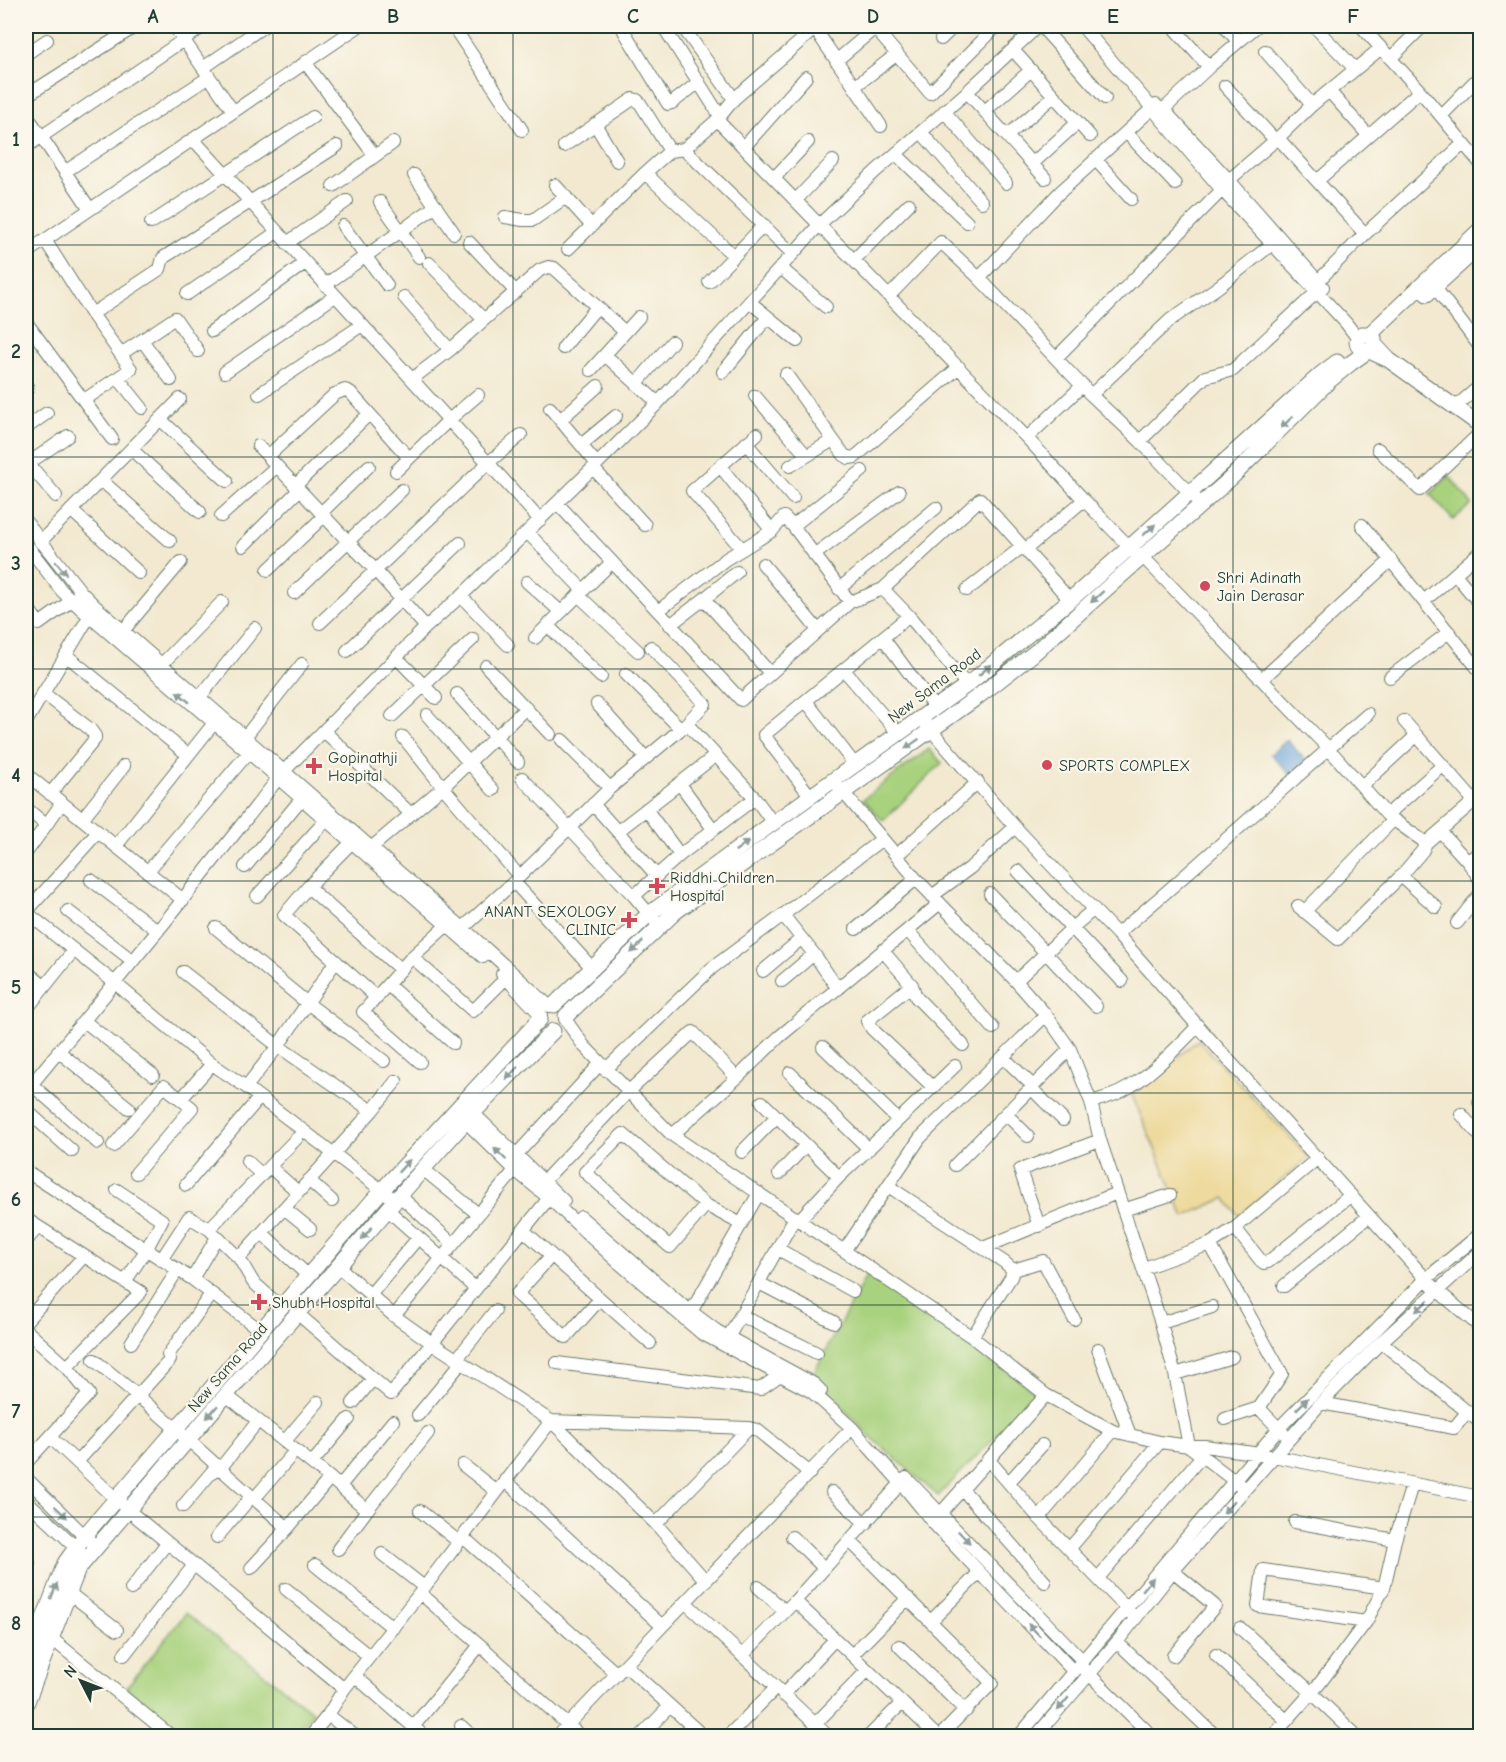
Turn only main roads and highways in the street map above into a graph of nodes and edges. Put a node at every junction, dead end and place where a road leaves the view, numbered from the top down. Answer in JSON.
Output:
{"nodes":[{"id":1,"x":1480,"y":230,"type":"edge"},
{"id":2,"x":1480,"y":246,"type":"edge"},
{"id":3,"x":1401,"y":310,"type":"junction"},
{"id":4,"x":1366,"y":341,"type":"junction"},
{"id":5,"x":1480,"y":425,"type":"edge"},
{"id":6,"x":1137,"y":554,"type":"junction"},
{"id":7,"x":553,"y":1018,"type":"junction"},
{"id":8,"x":464,"y":1112,"type":"junction"},
{"id":9,"x":182,"y":1435,"type":"junction"},
{"id":10,"x":26,"y":1665,"type":"edge"},
{"id":11,"x":26,"y":1704,"type":"edge"}],
"edges":[{"from":1,"to":3,"type":"main road"},
{"from":2,"to":3,"type":"main road"},
{"from":3,"to":4,"type":"main road","name":"New Sama Road"},
{"from":4,"to":5,"type":"main road"},
{"from":4,"to":6,"type":"main road","name":"New Sama Road"},
{"from":6,"to":7,"type":"main road","name":"New Sama Road","one_way":true},
{"from":7,"to":6,"type":"main road","name":"New Sama Road","one_way":true},
{"from":7,"to":8,"type":"main road","name":"New Sama Road"},
{"from":8,"to":9,"type":"main road","name":"New Sama Road","one_way":true},
{"from":9,"to":8,"type":"main road","name":"New Sama Road","one_way":true},
{"from":10,"to":9,"type":"main road","name":"New Sama Road","one_way":true},
{"from":9,"to":11,"type":"main road","name":"New Sama Road"}]}
